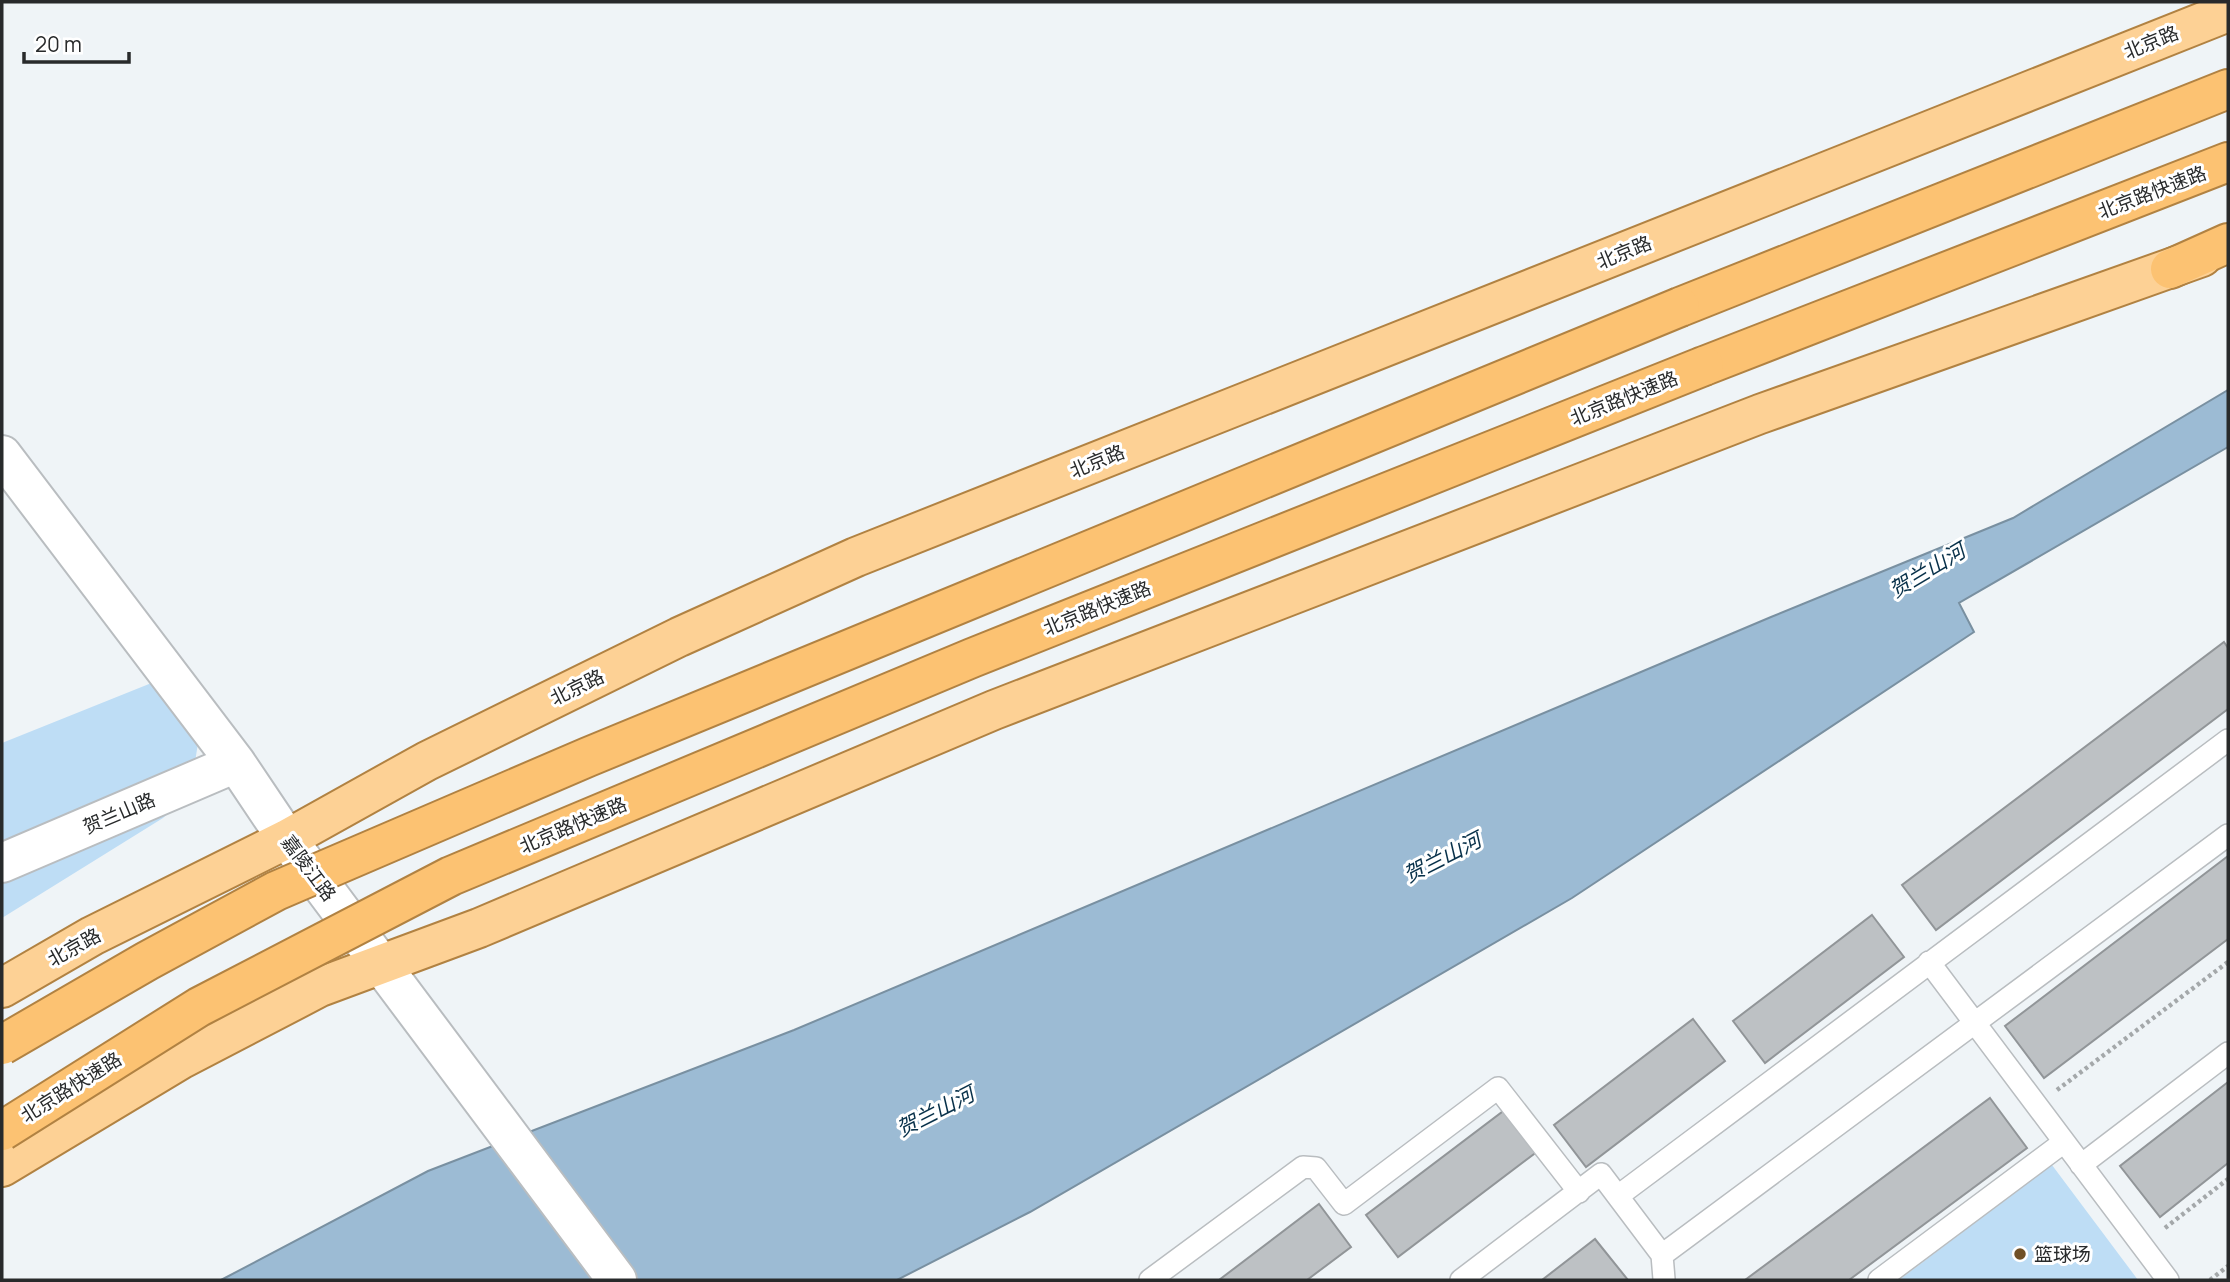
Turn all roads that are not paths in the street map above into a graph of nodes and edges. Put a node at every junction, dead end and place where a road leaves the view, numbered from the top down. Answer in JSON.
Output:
{"nodes":[{"id":1,"x":2228,"y":12,"type":"edge"},
{"id":2,"x":2228,"y":89,"type":"edge"},
{"id":3,"x":2228,"y":162,"type":"edge"},
{"id":4,"x":2228,"y":245,"type":"edge"},
{"id":5,"x":2170,"y":269,"type":"joint"},
{"id":6,"x":2,"y":455,"type":"edge"},
{"id":7,"x":2228,"y":740,"type":"edge"},
{"id":8,"x":236,"y":763,"type":"junction"},
{"id":9,"x":2228,"y":835,"type":"edge"},
{"id":10,"x":287,"y":839,"type":"junction"},
{"id":11,"x":2,"y":863,"type":"edge"},
{"id":12,"x":1929,"y":962,"type":"junction"},
{"id":13,"x":381,"y":964,"type":"junction"},
{"id":14,"x":2,"y":988,"type":"edge"},
{"id":15,"x":1975,"y":1023,"type":"junction"},
{"id":16,"x":2,"y":1045,"type":"edge"},
{"id":17,"x":2228,"y":1053,"type":"edge"},
{"id":18,"x":2,"y":1131,"type":"edge"},
{"id":19,"x":2064,"y":1142,"type":"junction"},
{"id":20,"x":2081,"y":1165,"type":"junction"},
{"id":21,"x":2,"y":1167,"type":"edge"},
{"id":22,"x":1578,"y":1192,"type":"junction"},
{"id":23,"x":1618,"y":1196,"type":"junction"},
{"id":24,"x":1662,"y":1255,"type":"junction"},
{"id":25,"x":617,"y":1280,"type":"edge"},
{"id":26,"x":1150,"y":1280,"type":"edge"},
{"id":27,"x":1461,"y":1280,"type":"edge"},
{"id":28,"x":1664,"y":1280,"type":"edge"},
{"id":29,"x":1879,"y":1280,"type":"edge"},
{"id":30,"x":2168,"y":1280,"type":"edge"}],
"edges":[{"from":1,"to":10,"type":"main road","name":"北京路"},
{"from":2,"to":16,"type":"highway","bridge":true},
{"from":3,"to":18,"type":"highway","name":"北京路快速路","bridge":true},
{"from":4,"to":5,"type":"highway"},
{"from":5,"to":13,"type":"main road"},
{"from":6,"to":8,"type":"street","name":"嘉陵江路"},
{"from":7,"to":12,"type":"lane"},
{"from":8,"to":10,"type":"street","name":"嘉陵江路"},
{"from":8,"to":11,"type":"street","name":"贺兰山路"},
{"from":9,"to":15,"type":"lane"},
{"from":10,"to":13,"type":"street","name":"嘉陵江路"},
{"from":10,"to":14,"type":"main road","name":"北京路"},
{"from":12,"to":15,"type":"lane"},
{"from":12,"to":23,"type":"lane"},
{"from":13,"to":21,"type":"main road"},
{"from":13,"to":25,"type":"street","name":"嘉陵江路"},
{"from":15,"to":19,"type":"lane"},
{"from":15,"to":24,"type":"lane"},
{"from":17,"to":20,"type":"lane"},
{"from":19,"to":20,"type":"lane"},
{"from":19,"to":29,"type":"lane"},
{"from":20,"to":30,"type":"lane"},
{"from":22,"to":23,"type":"lane"},
{"from":22,"to":26,"type":"lane"},
{"from":22,"to":27,"type":"lane"},
{"from":23,"to":24,"type":"lane"},
{"from":24,"to":28,"type":"lane"}]}
